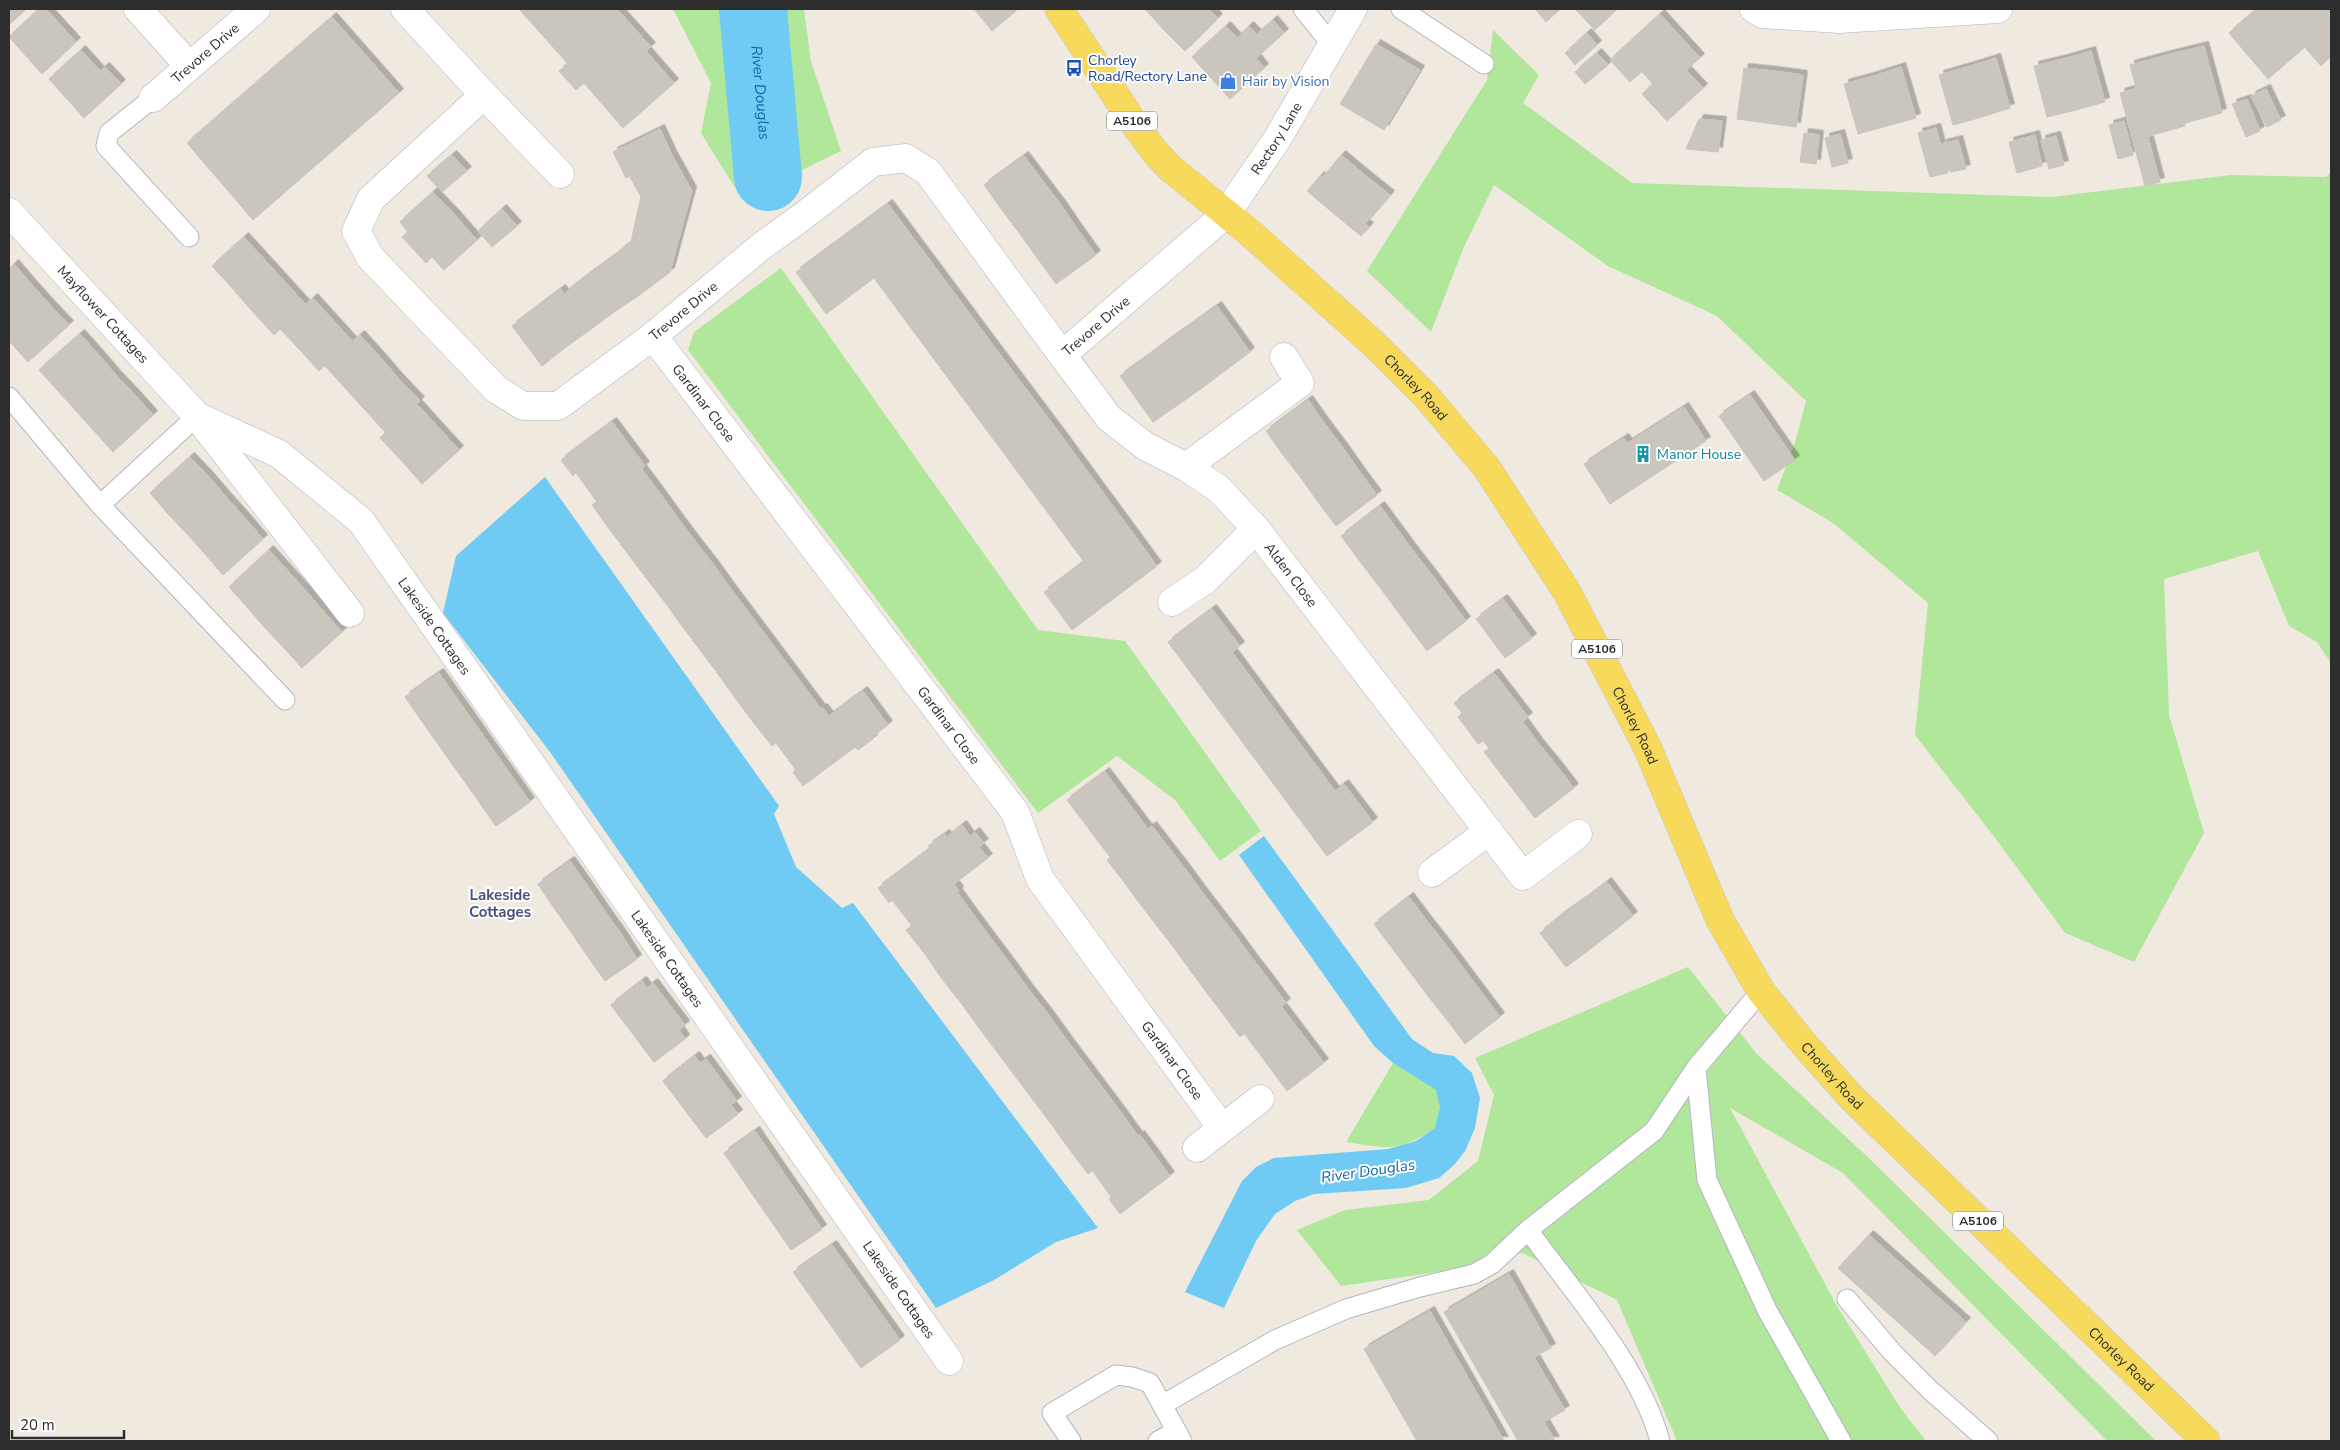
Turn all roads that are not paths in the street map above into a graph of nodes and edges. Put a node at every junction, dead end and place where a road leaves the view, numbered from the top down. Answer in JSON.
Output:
{"nodes":[{"id":1,"x":138,"y":9,"type":"edge"},
{"id":2,"x":256,"y":9,"type":"edge"},
{"id":3,"x":406,"y":9,"type":"edge"},
{"id":4,"x":1059,"y":9,"type":"edge"},
{"id":5,"x":1303,"y":9,"type":"edge"},
{"id":6,"x":1353,"y":9,"type":"edge"},
{"id":7,"x":1401,"y":9,"type":"edge"},
{"id":8,"x":1754,"y":9,"type":"edge"},
{"id":9,"x":1998,"y":9,"type":"edge"},
{"id":10,"x":1332,"y":45,"type":"junction"},
{"id":11,"x":1484,"y":64,"type":"dead end"},
{"id":12,"x":189,"y":66,"type":"junction"},
{"id":13,"x":484,"y":95,"type":"junction"},
{"id":14,"x":153,"y":98,"type":"joint"},
{"id":15,"x":560,"y":174,"type":"dead end"},
{"id":16,"x":9,"y":212,"type":"edge"},
{"id":17,"x":1226,"y":214,"type":"junction"},
{"id":18,"x":189,"y":237,"type":"dead end"},
{"id":19,"x":653,"y":336,"type":"junction"},
{"id":20,"x":1062,"y":354,"type":"junction"},
{"id":21,"x":1284,"y":357,"type":"dead end"},
{"id":22,"x":9,"y":398,"type":"edge"},
{"id":23,"x":197,"y":416,"type":"junction"},
{"id":24,"x":1186,"y":467,"type":"junction"},
{"id":25,"x":100,"y":505,"type":"junction"},
{"id":26,"x":1256,"y":529,"type":"junction"},
{"id":27,"x":385,"y":555,"type":"joint"},
{"id":28,"x":1172,"y":602,"type":"dead end"},
{"id":29,"x":350,"y":613,"type":"dead end"},
{"id":30,"x":285,"y":700,"type":"dead end"},
{"id":31,"x":1488,"y":831,"type":"junction"},
{"id":32,"x":1578,"y":834,"type":"dead end"},
{"id":33,"x":1432,"y":873,"type":"dead end"},
{"id":34,"x":1761,"y":991,"type":"junction"},
{"id":35,"x":1696,"y":1068,"type":"junction"},
{"id":36,"x":1260,"y":1099,"type":"dead end"},
{"id":37,"x":1222,"y":1128,"type":"junction"},
{"id":38,"x":1197,"y":1148,"type":"dead end"},
{"id":39,"x":1528,"y":1230,"type":"junction"},
{"id":40,"x":1847,"y":1298,"type":"dead end"},
{"id":41,"x":950,"y":1360,"type":"dead end"},
{"id":42,"x":1162,"y":1405,"type":"junction"},
{"id":43,"x":1179,"y":1436,"type":"edge"},
{"id":44,"x":1071,"y":1441,"type":"edge"},
{"id":45,"x":1158,"y":1441,"type":"edge"},
{"id":46,"x":1660,"y":1441,"type":"edge"},
{"id":47,"x":1841,"y":1441,"type":"edge"},
{"id":48,"x":1988,"y":1441,"type":"edge"},
{"id":49,"x":2206,"y":1441,"type":"edge"}],
"edges":[{"from":1,"to":12,"type":"street"},
{"from":2,"to":12,"type":"street","name":"Trevore Drive"},
{"from":3,"to":13,"type":"street"},
{"from":4,"to":17,"type":"main road","name":"Chorley Road","number":"A5106"},
{"from":5,"to":10,"type":"lane"},
{"from":6,"to":10,"type":"street","name":"Rectory Lane"},
{"from":7,"to":11,"type":"lane"},
{"from":8,"to":9,"type":"street"},
{"from":10,"to":17,"type":"street","name":"Rectory Lane"},
{"from":12,"to":14,"type":"street","name":"Trevore Drive"},
{"from":13,"to":15,"type":"street"},
{"from":13,"to":19,"type":"street","name":"Trevore Drive"},
{"from":14,"to":18,"type":"lane"},
{"from":16,"to":23,"type":"street","name":"Mayflower Cottages"},
{"from":17,"to":20,"type":"street","name":"Trevore Drive"},
{"from":17,"to":34,"type":"main road","name":"Chorley Road","number":"A5106"},
{"from":19,"to":20,"type":"street","name":"Trevore Drive"},
{"from":19,"to":37,"type":"street","name":"Gardinar Close"},
{"from":20,"to":24,"type":"street","name":"Alden Close"},
{"from":21,"to":24,"type":"street"},
{"from":22,"to":25,"type":"lane"},
{"from":23,"to":25,"type":"lane"},
{"from":23,"to":27,"type":"street","name":"Mayflower Cottages"},
{"from":23,"to":29,"type":"street","name":"Mayflower Cottages"},
{"from":24,"to":26,"type":"street","name":"Alden Close"},
{"from":25,"to":30,"type":"lane"},
{"from":26,"to":28,"type":"street"},
{"from":26,"to":31,"type":"street","name":"Alden Close"},
{"from":27,"to":41,"type":"street","name":"Lakeside Cottages"},
{"from":31,"to":32,"type":"street","name":"Alden Close"},
{"from":31,"to":33,"type":"street"},
{"from":34,"to":35,"type":"lane"},
{"from":34,"to":49,"type":"main road","name":"Chorley Road","number":"A5106"},
{"from":35,"to":39,"type":"lane"},
{"from":35,"to":47,"type":"lane"},
{"from":36,"to":37,"type":"street"},
{"from":37,"to":38,"type":"street"},
{"from":39,"to":42,"type":"lane"},
{"from":39,"to":46,"type":"lane"},
{"from":40,"to":48,"type":"lane"},
{"from":42,"to":43,"type":"lane"},
{"from":42,"to":44,"type":"lane"},
{"from":43,"to":45,"type":"lane"}]}
